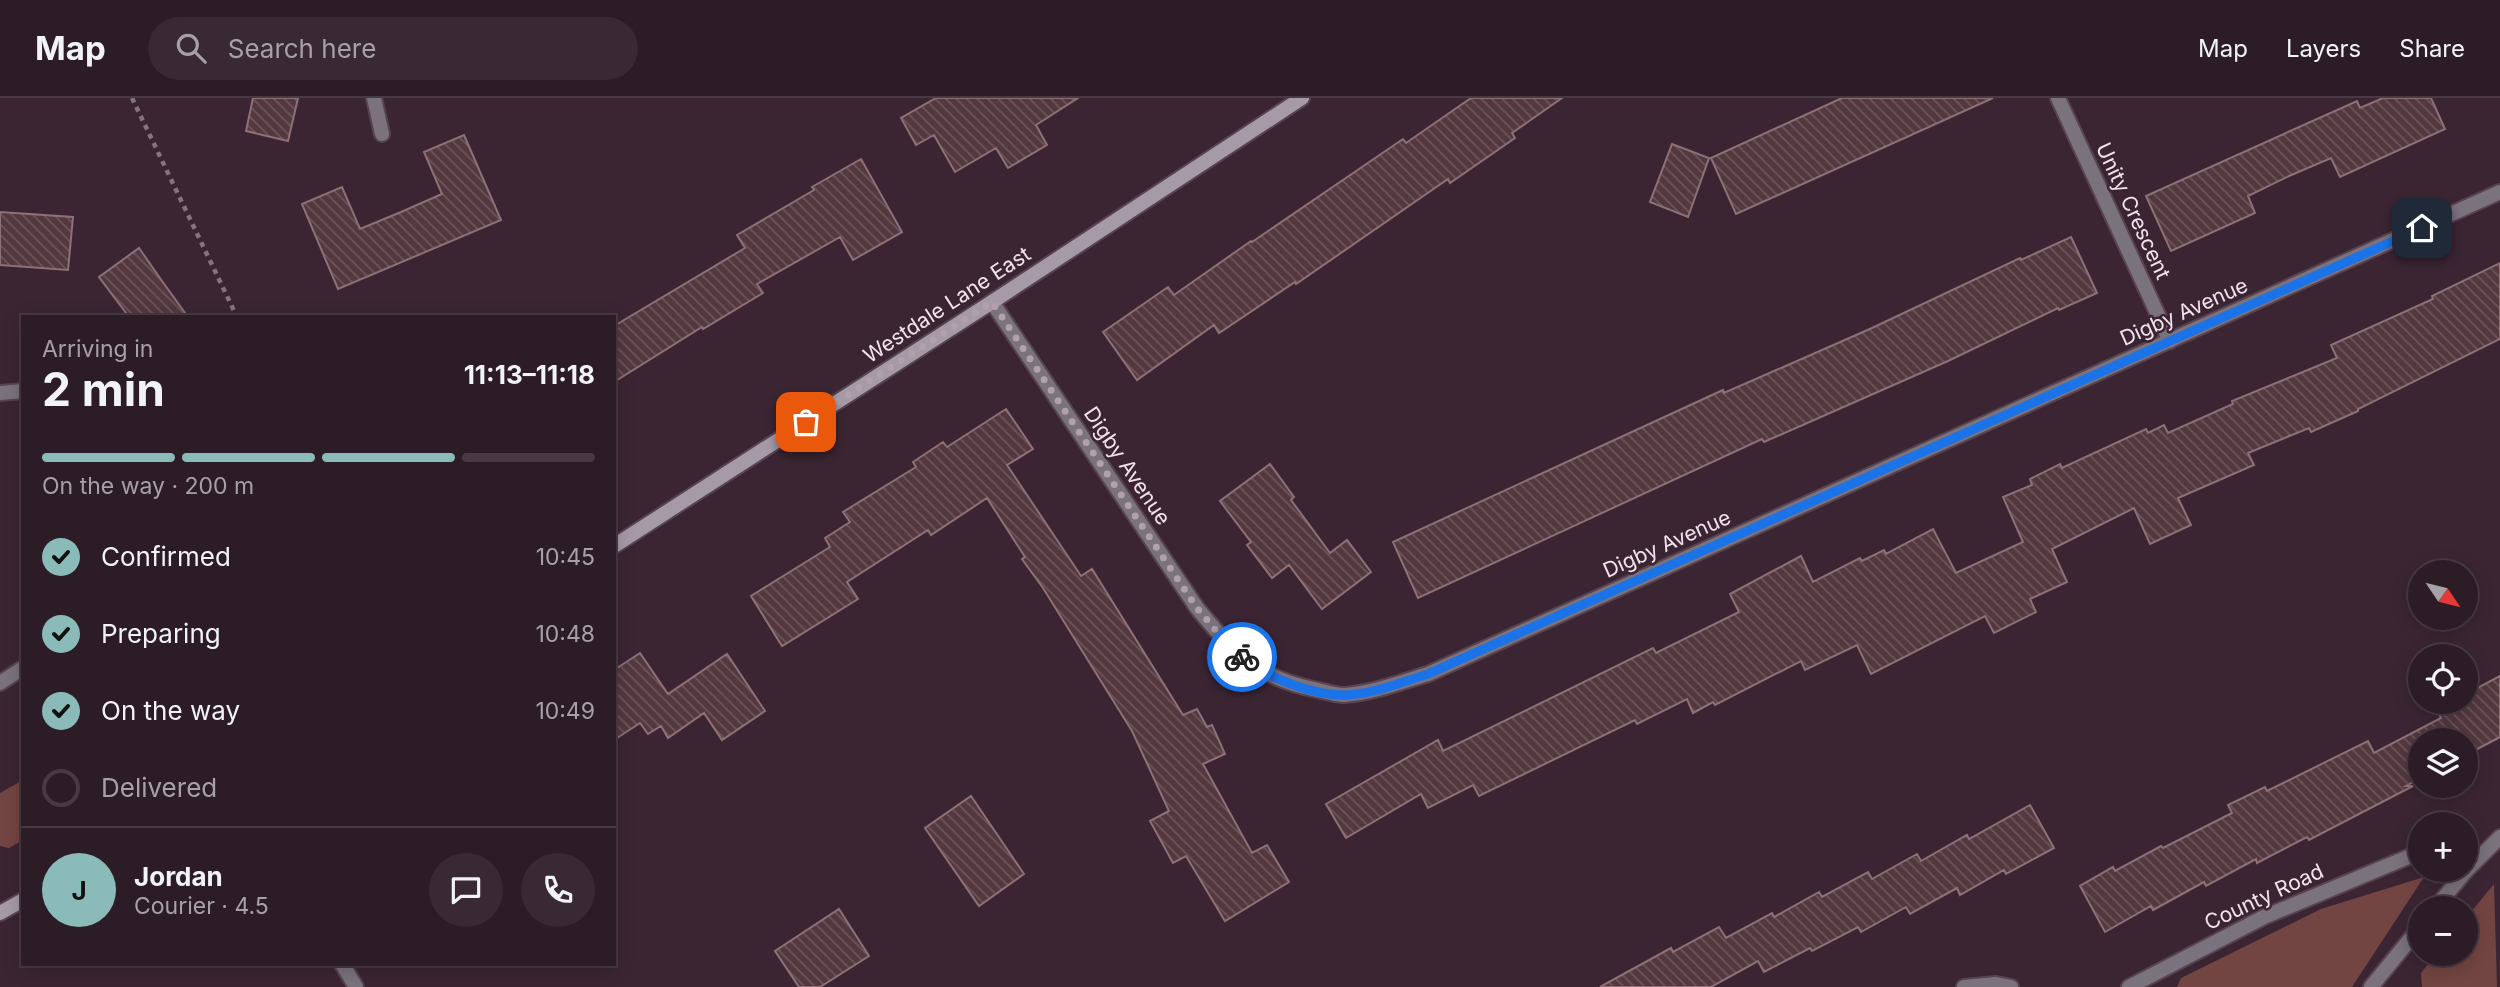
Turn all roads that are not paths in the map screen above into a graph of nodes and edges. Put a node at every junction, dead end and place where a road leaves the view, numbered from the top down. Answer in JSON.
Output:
{"nodes":[{"id":1,"x":374,"y":98,"type":"edge"},
{"id":2,"x":1301,"y":98,"type":"edge"},
{"id":3,"x":2058,"y":98,"type":"edge"},
{"id":4,"x":382,"y":134,"type":"dead end"},
{"id":5,"x":2500,"y":192,"type":"edge"},
{"id":6,"x":992,"y":302,"type":"junction"},
{"id":7,"x":2170,"y":341,"type":"junction"},
{"id":8,"x":21,"y":391,"type":"edge"},
{"id":9,"x":0,"y":393,"type":"edge"},
{"id":10,"x":616,"y":545,"type":"edge"},
{"id":11,"x":21,"y":669,"type":"edge"},
{"id":12,"x":0,"y":683,"type":"edge"},
{"id":13,"x":2500,"y":837,"type":"edge"},
{"id":14,"x":2408,"y":857,"type":"edge"},
{"id":15,"x":2478,"y":857,"type":"edge"},
{"id":16,"x":2455,"y":882,"type":"edge"},
{"id":17,"x":2444,"y":896,"type":"edge"},
{"id":18,"x":21,"y":901,"type":"edge"},
{"id":19,"x":0,"y":913,"type":"edge"},
{"id":20,"x":2408,"y":941,"type":"edge"},
{"id":21,"x":343,"y":966,"type":"edge"},
{"id":22,"x":356,"y":987,"type":"edge"},
{"id":23,"x":1964,"y":987,"type":"edge"},
{"id":24,"x":2011,"y":987,"type":"edge"},
{"id":25,"x":2129,"y":987,"type":"edge"},
{"id":26,"x":2371,"y":987,"type":"edge"}],
"edges":[{"from":1,"to":4,"type":"street"},
{"from":2,"to":6,"type":"street","name":"Westdale Lane East"},
{"from":3,"to":7,"type":"street","name":"Unity Crescent"},
{"from":5,"to":7,"type":"street","name":"Digby Avenue"},
{"from":6,"to":7,"type":"street","name":"Digby Avenue"},
{"from":6,"to":10,"type":"street","name":"Westdale Lane East"},
{"from":8,"to":9,"type":"street"},
{"from":11,"to":12,"type":"street"},
{"from":13,"to":15,"type":"street"},
{"from":14,"to":25,"type":"street","name":"County Road"},
{"from":16,"to":17,"type":"street"},
{"from":18,"to":19,"type":"street"},
{"from":20,"to":26,"type":"street"},
{"from":21,"to":22,"type":"street"},
{"from":23,"to":24,"type":"street"}]}
